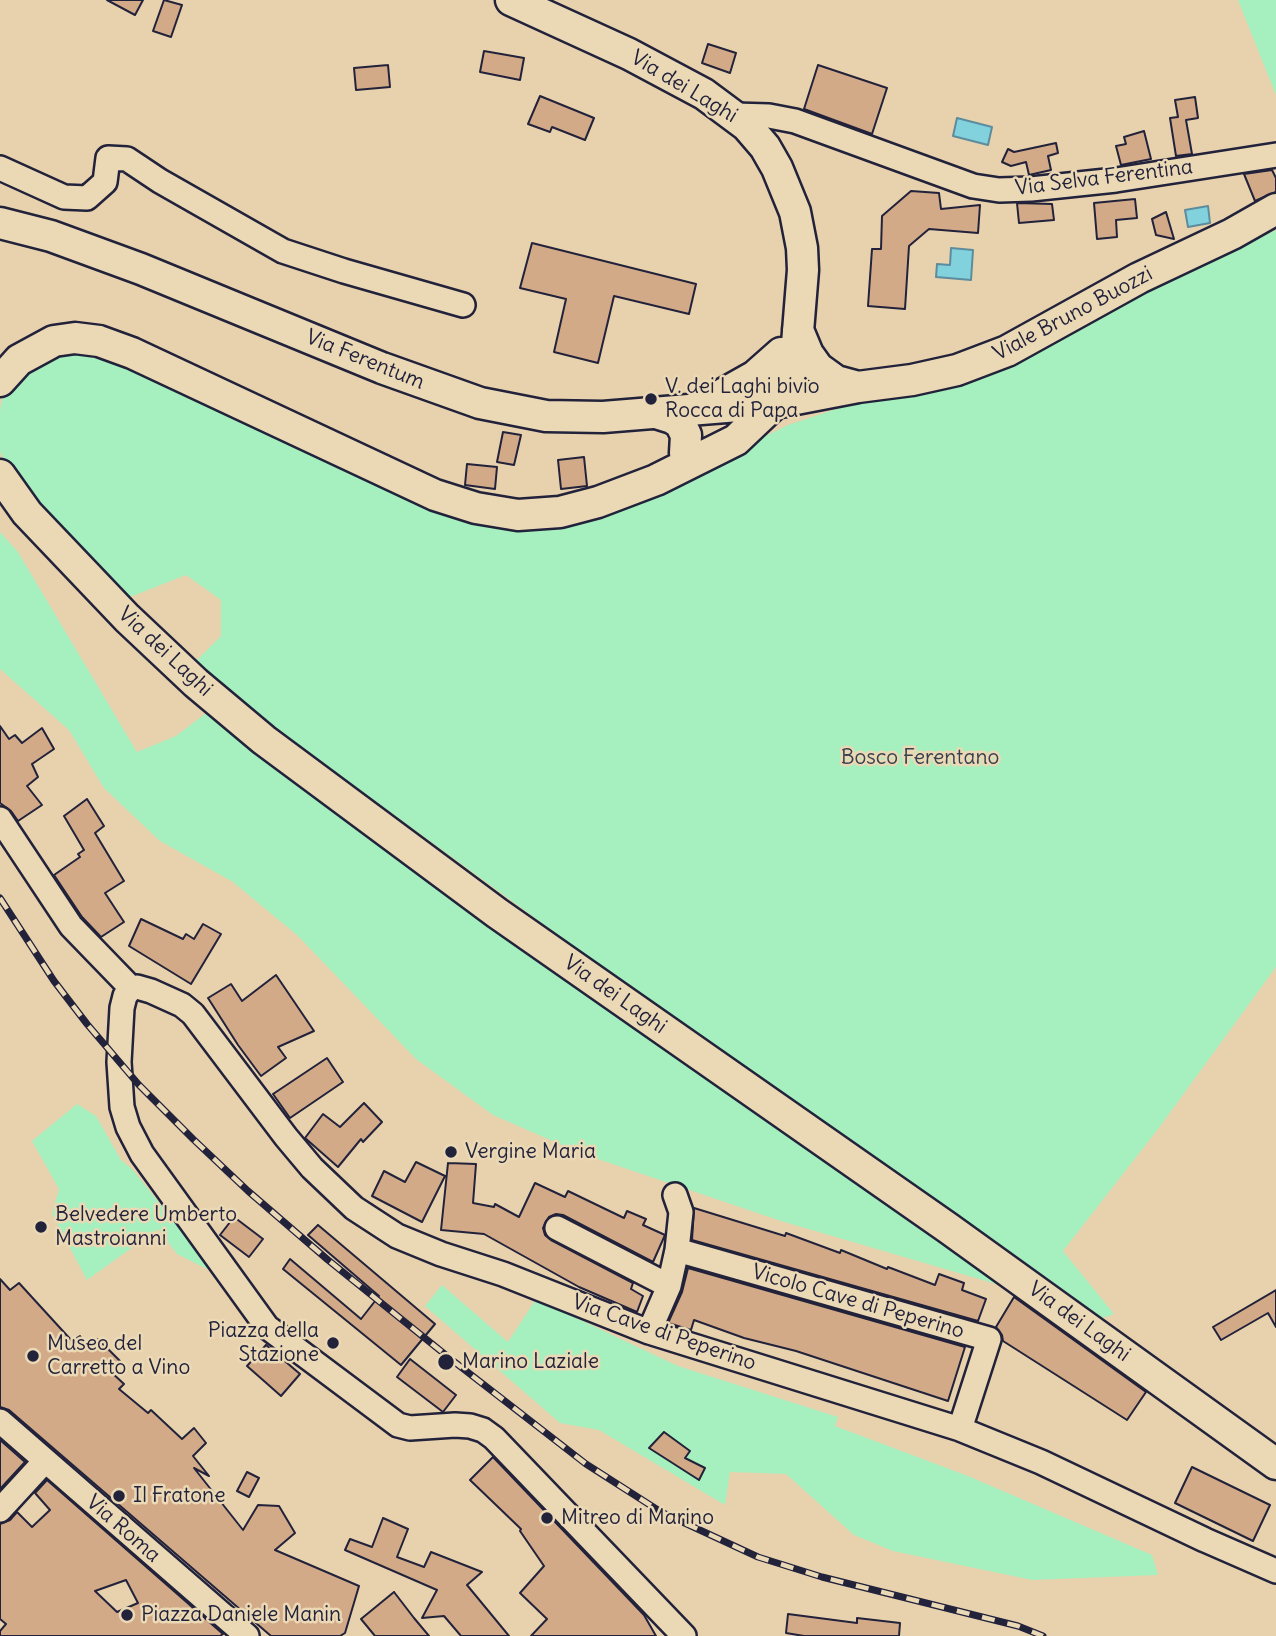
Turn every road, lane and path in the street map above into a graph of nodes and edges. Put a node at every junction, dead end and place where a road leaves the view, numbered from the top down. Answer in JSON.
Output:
{"nodes":[{"id":1,"x":511,"y":0,"type":"edge"},
{"id":2,"x":734,"y":115,"type":"junction"},
{"id":3,"x":1276,"y":155,"type":"edge"},
{"id":4,"x":0,"y":167,"type":"edge"},
{"id":5,"x":1276,"y":209,"type":"edge"},
{"id":6,"x":0,"y":223,"type":"edge"},
{"id":7,"x":463,"y":305,"type":"dead end"},
{"id":8,"x":793,"y":333,"type":"junction"},
{"id":9,"x":0,"y":381,"type":"edge"},
{"id":10,"x":858,"y":387,"type":"junction"},
{"id":11,"x":775,"y":403,"type":"junction"},
{"id":12,"x":745,"y":406,"type":"junction"},
{"id":13,"x":693,"y":409,"type":"junction"},
{"id":14,"x":656,"y":413,"type":"junction"},
{"id":15,"x":736,"y":440,"type":"junction"},
{"id":16,"x":685,"y":453,"type":"junction"},
{"id":17,"x":0,"y":475,"type":"edge"},
{"id":18,"x":636,"y":488,"type":"junction"},
{"id":19,"x":0,"y":819,"type":"edge"},
{"id":20,"x":131,"y":988,"type":"junction"},
{"id":21,"x":675,"y":1195,"type":"dead end"},
{"id":22,"x":557,"y":1227,"type":"dead end"},
{"id":23,"x":677,"y":1250,"type":"junction"},
{"id":24,"x":669,"y":1286,"type":"junction"},
{"id":25,"x":649,"y":1332,"type":"junction"},
{"id":26,"x":0,"y":1421,"type":"edge"},
{"id":27,"x":960,"y":1429,"type":"junction"},
{"id":28,"x":45,"y":1461,"type":"junction"},
{"id":29,"x":1276,"y":1464,"type":"edge"},
{"id":30,"x":0,"y":1510,"type":"edge"},
{"id":31,"x":1276,"y":1571,"type":"edge"},
{"id":32,"x":677,"y":1629,"type":"edge"},
{"id":33,"x":247,"y":1636,"type":"edge"},
{"id":34,"x":703,"y":1636,"type":"edge"}],
"edges":[{"from":1,"to":2,"type":"main road","name":"Via dei Laghi"},
{"from":2,"to":3,"type":"street","name":"Via Selva Ferentina"},
{"from":2,"to":8,"type":"main road","name":"Via dei Laghi"},
{"from":4,"to":7,"type":"street"},
{"from":5,"to":10,"type":"main road","name":"Viale Bruno Buozzi"},
{"from":6,"to":14,"type":"main road","name":"Via Ferentum"},
{"from":8,"to":10,"type":"main road"},
{"from":8,"to":11,"type":"main road","name":"Via dei Laghi"},
{"from":8,"to":12,"type":"main road","name":"Via dei Laghi"},
{"from":8,"to":13,"type":"main road"},
{"from":9,"to":18,"type":"main road","name":"Via dei Laghi"},
{"from":10,"to":11,"type":"main road","name":"Via Ferentum"},
{"from":10,"to":15,"type":"main road"},
{"from":11,"to":12,"type":"main road","name":"Via Ferentum"},
{"from":11,"to":15,"type":"main road","name":"Via dei Laghi"},
{"from":12,"to":13,"type":"main road","name":"Via Ferentum"},
{"from":12,"to":16,"type":"main road","name":"Via dei Laghi"},
{"from":13,"to":14,"type":"main road","name":"Via Ferentum"},
{"from":14,"to":16,"type":"main road"},
{"from":15,"to":18,"type":"main road","name":"Via dei Laghi"},
{"from":16,"to":18,"type":"main road","name":"Via dei Laghi"},
{"from":17,"to":29,"type":"main road","name":"Via dei Laghi"},
{"from":19,"to":20,"type":"street"},
{"from":20,"to":25,"type":"street","name":"Via Cave di Peperino"},
{"from":20,"to":32,"type":"street"},
{"from":21,"to":23,"type":"street"},
{"from":22,"to":24,"type":"street"},
{"from":23,"to":24,"type":"street"},
{"from":23,"to":27,"type":"street","name":"Vicolo Cave di Peperino"},
{"from":24,"to":25,"type":"street"},
{"from":25,"to":27,"type":"street","name":"Via Cave di Peperino"},
{"from":26,"to":28,"type":"street","name":"Via Roma"},
{"from":27,"to":31,"type":"street","name":"Via Cave di Peperino"},
{"from":28,"to":30,"type":"street"},
{"from":28,"to":33,"type":"street","name":"Via Roma"},
{"from":32,"to":34,"type":"street"}]}
